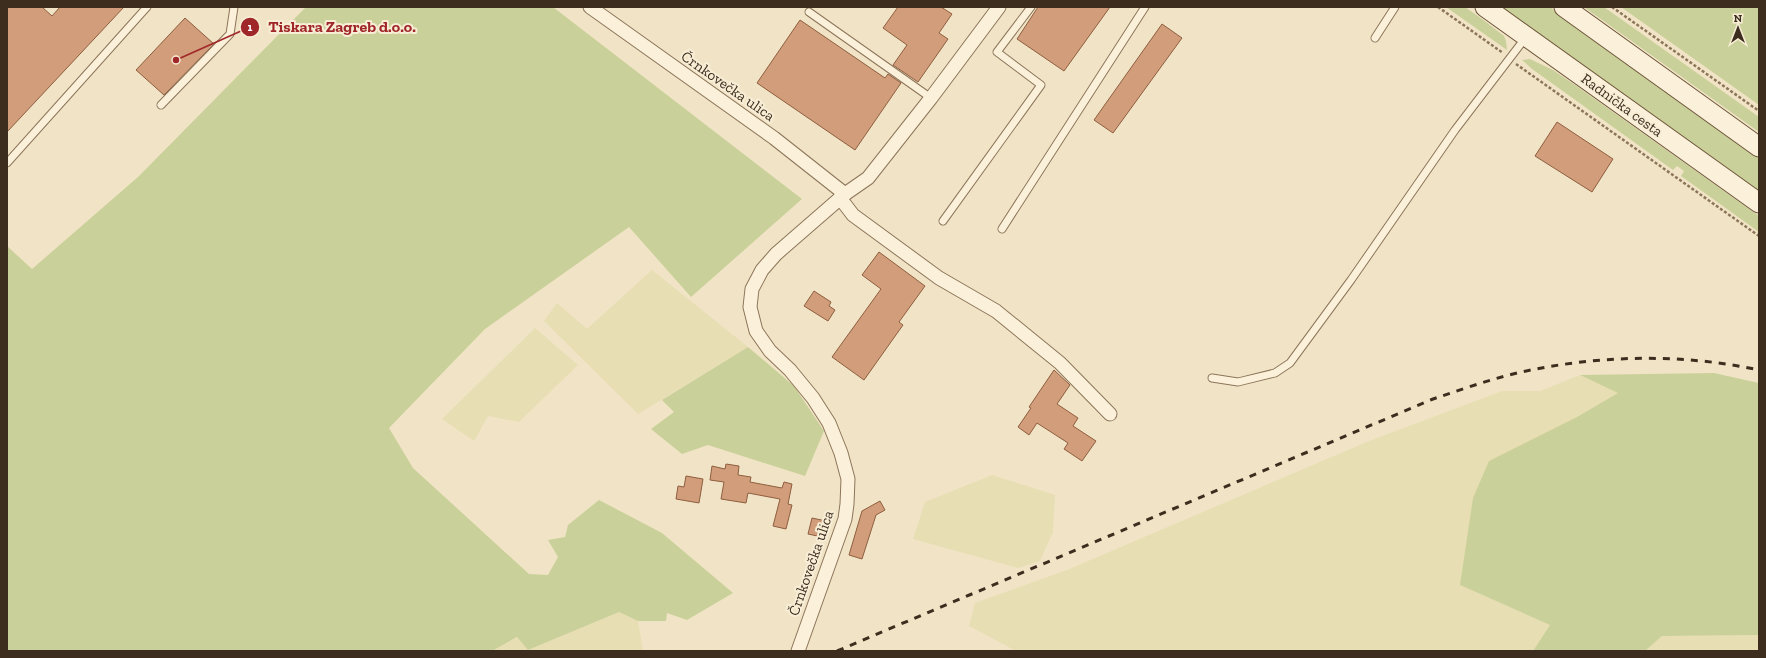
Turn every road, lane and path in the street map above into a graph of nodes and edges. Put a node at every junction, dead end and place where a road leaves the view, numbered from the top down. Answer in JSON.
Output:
{"nodes":[{"id":1,"x":147,"y":7,"type":"edge"},
{"id":2,"x":234,"y":7,"type":"edge"},
{"id":3,"x":590,"y":7,"type":"edge"},
{"id":4,"x":999,"y":7,"type":"edge"},
{"id":5,"x":1031,"y":7,"type":"edge"},
{"id":6,"x":1145,"y":7,"type":"edge"},
{"id":7,"x":1395,"y":7,"type":"edge"},
{"id":8,"x":1438,"y":7,"type":"edge"},
{"id":9,"x":1485,"y":7,"type":"edge"},
{"id":10,"x":1564,"y":7,"type":"edge"},
{"id":11,"x":1612,"y":7,"type":"edge"},
{"id":12,"x":809,"y":12,"type":"dead end"},
{"id":13,"x":1526,"y":37,"type":"junction"},
{"id":14,"x":1375,"y":38,"type":"dead end"},
{"id":15,"x":1505,"y":55,"type":"dead end"},
{"id":16,"x":1515,"y":63,"type":"dead end"},
{"id":17,"x":931,"y":98,"type":"junction"},
{"id":18,"x":162,"y":105,"type":"dead end"},
{"id":19,"x":1759,"y":111,"type":"edge"},
{"id":20,"x":1759,"y":147,"type":"edge"},
{"id":21,"x":7,"y":163,"type":"edge"},
{"id":22,"x":843,"y":196,"type":"junction"},
{"id":23,"x":1759,"y":203,"type":"edge"},
{"id":24,"x":943,"y":221,"type":"dead end"},
{"id":25,"x":1002,"y":229,"type":"dead end"},
{"id":26,"x":1759,"y":236,"type":"edge"},
{"id":27,"x":1212,"y":378,"type":"dead end"},
{"id":28,"x":1110,"y":414,"type":"dead end"},
{"id":29,"x":798,"y":651,"type":"edge"}],
"edges":[{"from":1,"to":21,"type":"lane"},
{"from":2,"to":18,"type":"lane"},
{"from":3,"to":22,"type":"street","name":"Črnkovečka ulica"},
{"from":4,"to":17,"type":"street","name":"Črnkovečka ulica"},
{"from":5,"to":24,"type":"lane"},
{"from":6,"to":25,"type":"lane"},
{"from":7,"to":14,"type":"lane"},
{"from":8,"to":15,"type":"path"},
{"from":9,"to":13,"type":"main road","name":"Radnička cesta"},
{"from":10,"to":20,"type":"main road"},
{"from":11,"to":19,"type":"path"},
{"from":12,"to":17,"type":"lane"},
{"from":13,"to":23,"type":"main road","name":"Radnička cesta"},
{"from":13,"to":27,"type":"lane"},
{"from":16,"to":26,"type":"path"},
{"from":17,"to":22,"type":"street","name":"Črnkovečka ulica"},
{"from":22,"to":28,"type":"street"},
{"from":22,"to":29,"type":"street","name":"Črnkovečka ulica"}]}
